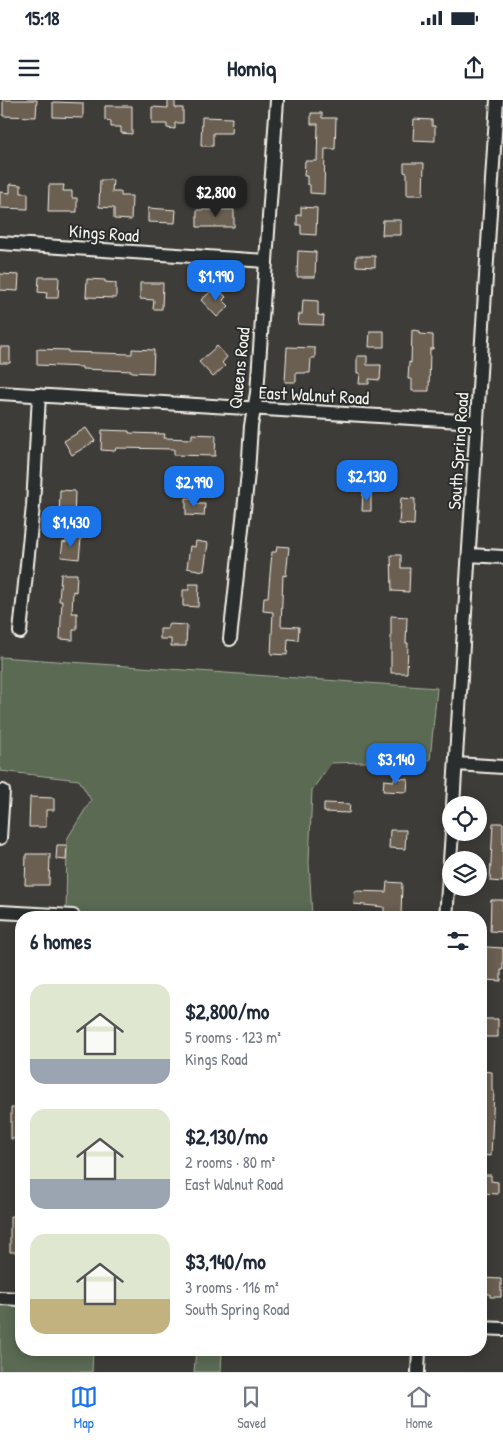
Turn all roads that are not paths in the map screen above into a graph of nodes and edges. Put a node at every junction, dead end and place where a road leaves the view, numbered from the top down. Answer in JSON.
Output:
{"nodes":[{"id":1,"x":277,"y":100,"type":"edge"},
{"id":2,"x":497,"y":100,"type":"edge"},
{"id":3,"x":497,"y":192,"type":"edge"},
{"id":4,"x":0,"y":243,"type":"edge"},
{"id":5,"x":266,"y":261,"type":"junction"},
{"id":6,"x":0,"y":392,"type":"edge"},
{"id":7,"x":38,"y":395,"type":"junction"},
{"id":8,"x":254,"y":409,"type":"junction"},
{"id":9,"x":477,"y":422,"type":"junction"},
{"id":10,"x":469,"y":555,"type":"junction"},
{"id":11,"x":503,"y":557,"type":"edge"},
{"id":12,"x":20,"y":632,"type":"dead end"},
{"id":13,"x":230,"y":639,"type":"dead end"},
{"id":14,"x":456,"y":764,"type":"junction"},
{"id":15,"x":503,"y":767,"type":"edge"},
{"id":16,"x":3,"y":791,"type":"dead end"},
{"id":17,"x":454,"y":796,"type":"edge"},
{"id":18,"x":0,"y":838,"type":"edge"},
{"id":19,"x":451,"y":841,"type":"edge"},
{"id":20,"x":446,"y":911,"type":"edge"},
{"id":21,"x":0,"y":912,"type":"edge"},
{"id":22,"x":15,"y":913,"type":"edge"},
{"id":23,"x":0,"y":1298,"type":"edge"},
{"id":24,"x":15,"y":1299,"type":"edge"},
{"id":25,"x":487,"y":1328,"type":"edge"},
{"id":26,"x":503,"y":1329,"type":"edge"},
{"id":27,"x":419,"y":1356,"type":"edge"},
{"id":28,"x":418,"y":1372,"type":"edge"}],
"edges":[{"from":1,"to":5,"type":"street","name":"Queens Road"},
{"from":2,"to":3,"type":"street","name":"South Spring Road"},
{"from":3,"to":9,"type":"street","name":"South Spring Road"},
{"from":4,"to":5,"type":"street","name":"Kings Road"},
{"from":5,"to":8,"type":"street","name":"Queens Road"},
{"from":6,"to":7,"type":"street","name":"East Walnut Road"},
{"from":7,"to":8,"type":"street","name":"East Walnut Road"},
{"from":7,"to":12,"type":"street"},
{"from":8,"to":9,"type":"street","name":"East Walnut Road"},
{"from":8,"to":13,"type":"street","name":"Queens Road"},
{"from":9,"to":10,"type":"street","name":"South Spring Road"},
{"from":10,"to":11,"type":"street"},
{"from":10,"to":14,"type":"street","name":"South Spring Road"},
{"from":14,"to":15,"type":"street"},
{"from":14,"to":17,"type":"street","name":"South Spring Road"},
{"from":16,"to":18,"type":"street"},
{"from":19,"to":20,"type":"street"},
{"from":21,"to":22,"type":"street"},
{"from":23,"to":24,"type":"street"},
{"from":25,"to":26,"type":"street"},
{"from":27,"to":28,"type":"street"}]}
